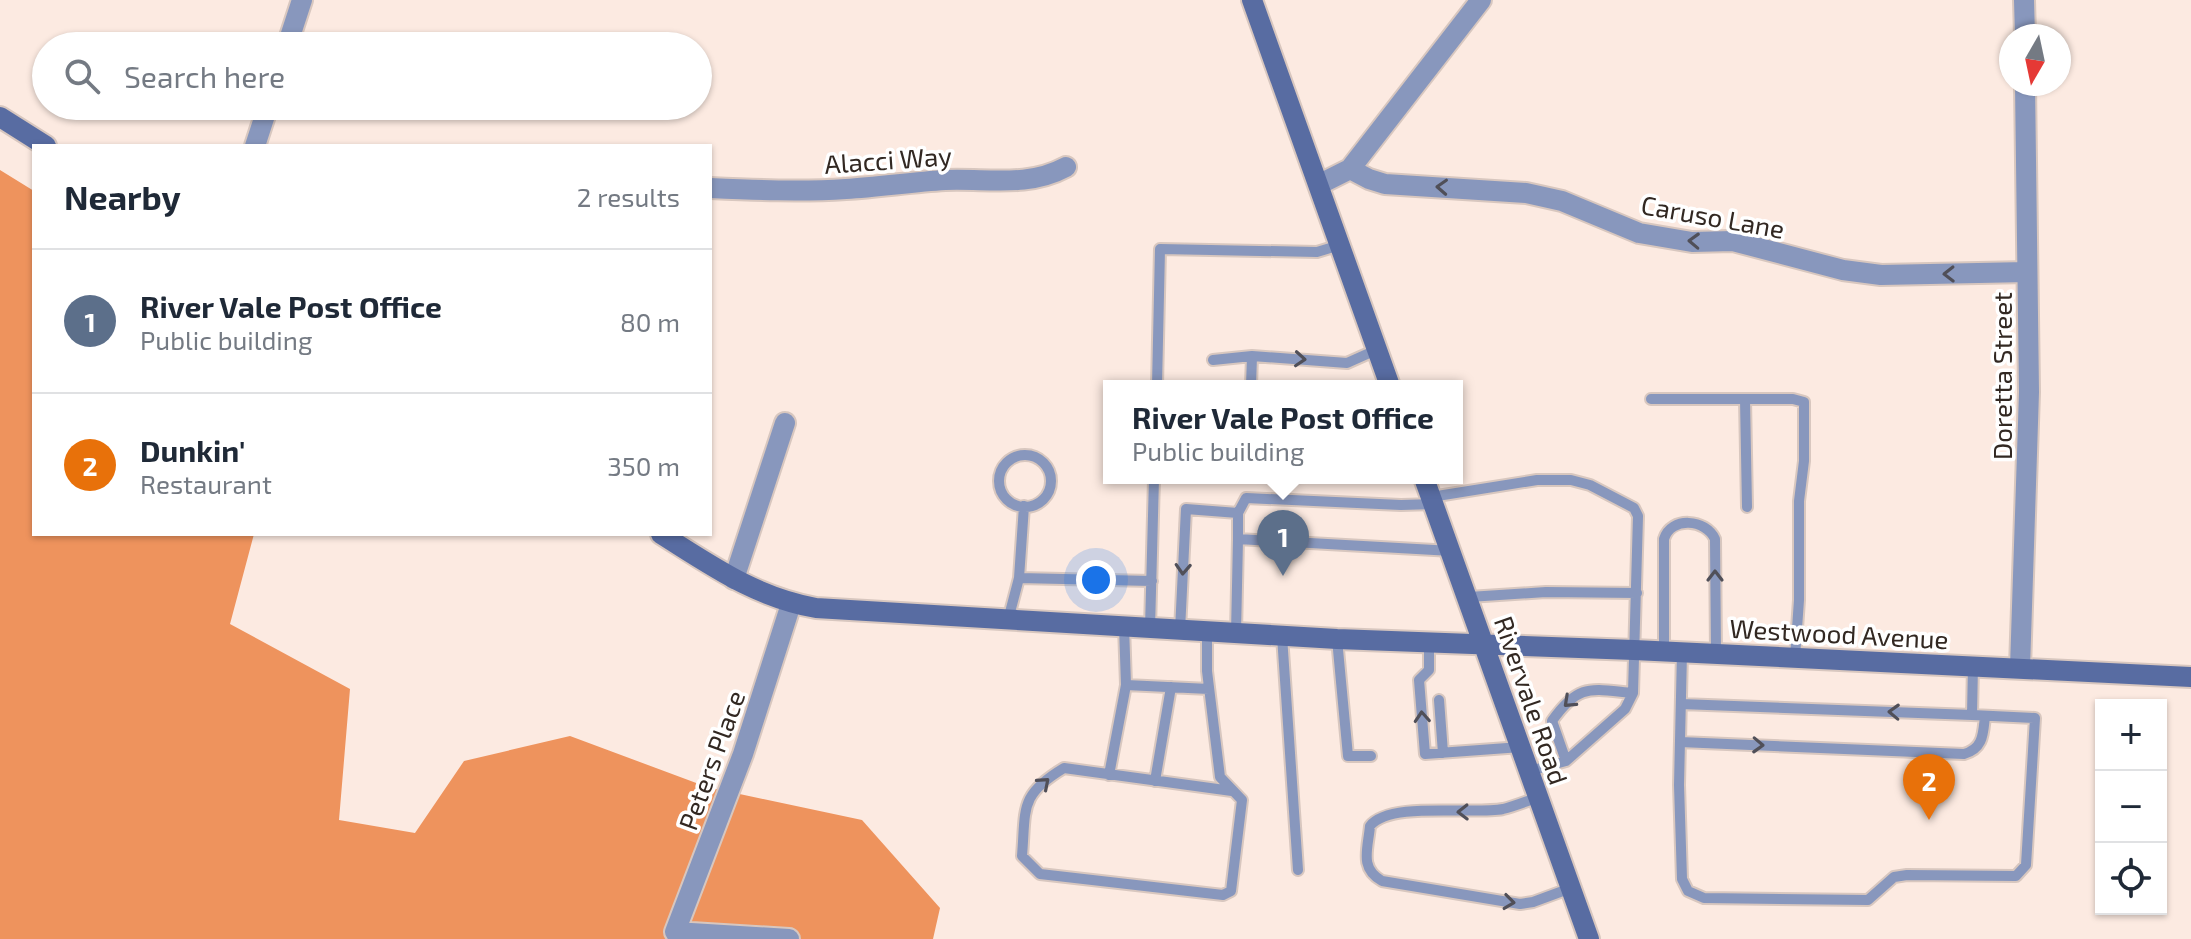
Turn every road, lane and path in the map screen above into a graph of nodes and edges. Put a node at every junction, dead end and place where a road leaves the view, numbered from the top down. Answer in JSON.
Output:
{"nodes":[{"id":1,"x":302,"y":0,"type":"edge"},
{"id":2,"x":1252,"y":0,"type":"edge"},
{"id":3,"x":1481,"y":0,"type":"edge"},
{"id":4,"x":2024,"y":0,"type":"edge"},
{"id":5,"x":2025,"y":24,"type":"edge"},
{"id":6,"x":292,"y":32,"type":"edge"},
{"id":7,"x":2025,"y":96,"type":"edge"},
{"id":8,"x":0,"y":117,"type":"edge"},
{"id":9,"x":263,"y":120,"type":"edge"},
{"id":10,"x":43,"y":144,"type":"edge"},
{"id":11,"x":256,"y":144,"type":"edge"},
{"id":12,"x":1066,"y":167,"type":"dead end"},
{"id":13,"x":1350,"y":169,"type":"junction"},
{"id":14,"x":1320,"y":184,"type":"junction"},
{"id":15,"x":712,"y":188,"type":"edge"},
{"id":16,"x":1340,"y":245,"type":"junction"},
{"id":17,"x":2027,"y":272,"type":"junction"},
{"id":18,"x":1376,"y":350,"type":"junction"},
{"id":19,"x":1252,"y":356,"type":"junction"},
{"id":20,"x":1213,"y":360,"type":"dead end"},
{"id":21,"x":1157,"y":380,"type":"edge"},
{"id":22,"x":1251,"y":380,"type":"edge"},
{"id":23,"x":1388,"y":380,"type":"edge"},
{"id":24,"x":1651,"y":399,"type":"dead end"},
{"id":25,"x":1745,"y":399,"type":"junction"},
{"id":26,"x":785,"y":423,"type":"dead end"},
{"id":27,"x":1154,"y":484,"type":"edge"},
{"id":28,"x":1430,"y":493,"type":"edge"},
{"id":29,"x":1024,"y":506,"type":"junction"},
{"id":30,"x":1747,"y":507,"type":"dead end"},
{"id":31,"x":1238,"y":513,"type":"junction"},
{"id":32,"x":664,"y":536,"type":"edge"},
{"id":33,"x":1238,"y":539,"type":"junction"},
{"id":34,"x":1452,"y":551,"type":"junction"},
{"id":35,"x":1019,"y":578,"type":"junction"},
{"id":36,"x":734,"y":579,"type":"junction"},
{"id":37,"x":1152,"y":581,"type":"junction"},
{"id":38,"x":1637,"y":593,"type":"junction"},
{"id":39,"x":1469,"y":597,"type":"junction"},
{"id":40,"x":791,"y":604,"type":"junction"},
{"id":41,"x":1008,"y":620,"type":"junction"},
{"id":42,"x":1124,"y":626,"type":"junction"},
{"id":43,"x":1150,"y":628,"type":"junction"},
{"id":44,"x":1180,"y":630,"type":"junction"},
{"id":45,"x":1207,"y":631,"type":"junction"},
{"id":46,"x":1236,"y":633,"type":"junction"},
{"id":47,"x":1282,"y":636,"type":"junction"},
{"id":48,"x":1337,"y":639,"type":"junction"},
{"id":49,"x":1429,"y":642,"type":"junction"},
{"id":50,"x":1485,"y":643,"type":"junction"},
{"id":51,"x":1634,"y":650,"type":"junction"},
{"id":52,"x":1673,"y":652,"type":"junction"},
{"id":53,"x":1716,"y":654,"type":"junction"},
{"id":54,"x":1795,"y":657,"type":"junction"},
{"id":55,"x":1973,"y":665,"type":"junction"},
{"id":56,"x":2020,"y":668,"type":"junction"},
{"id":57,"x":1429,"y":670,"type":"junction"},
{"id":58,"x":2191,"y":677,"type":"edge"},
{"id":59,"x":1438,"y":681,"type":"dead end"},
{"id":60,"x":1126,"y":685,"type":"junction"},
{"id":61,"x":1171,"y":687,"type":"junction"},
{"id":62,"x":1209,"y":689,"type":"junction"},
{"id":63,"x":1633,"y":693,"type":"junction"},
{"id":64,"x":1439,"y":700,"type":"dead end"},
{"id":65,"x":1681,"y":704,"type":"junction"},
{"id":66,"x":1972,"y":715,"type":"junction"},
{"id":67,"x":1985,"y":716,"type":"junction"},
{"id":68,"x":1680,"y":742,"type":"junction"},
{"id":69,"x":1521,"y":747,"type":"junction"},
{"id":70,"x":1443,"y":753,"type":"junction"},
{"id":71,"x":1371,"y":756,"type":"dead end"},
{"id":72,"x":1566,"y":761,"type":"junction"},
{"id":73,"x":1530,"y":771,"type":"junction"},
{"id":74,"x":1109,"y":775,"type":"junction"},
{"id":75,"x":1155,"y":781,"type":"junction"},
{"id":76,"x":1232,"y":791,"type":"junction"},
{"id":77,"x":1539,"y":797,"type":"junction"},
{"id":78,"x":1298,"y":870,"type":"dead end"},
{"id":79,"x":1571,"y":888,"type":"junction"},
{"id":80,"x":789,"y":939,"type":"edge"},
{"id":81,"x":1589,"y":939,"type":"edge"}],
"edges":[{"from":1,"to":6,"type":"street"},
{"from":2,"to":14,"type":"street"},
{"from":3,"to":13,"type":"street"},
{"from":4,"to":5,"type":"street"},
{"from":7,"to":17,"type":"street","name":"Doretta Street"},
{"from":8,"to":10,"type":"street"},
{"from":9,"to":11,"type":"street"},
{"from":12,"to":15,"type":"street","name":"Alacci Way"},
{"from":13,"to":14,"type":"street"},
{"from":17,"to":13,"type":"street","name":"Caruso Lane","one_way":true},
{"from":14,"to":16,"type":"street"},
{"from":16,"to":18,"type":"street"},
{"from":16,"to":21,"type":"lane"},
{"from":17,"to":56,"type":"street","name":"Doretta Street"},
{"from":19,"to":18,"type":"lane","one_way":true},
{"from":18,"to":23,"type":"street"},
{"from":19,"to":20,"type":"lane"},
{"from":19,"to":22,"type":"lane"},
{"from":24,"to":25,"type":"lane"},
{"from":25,"to":30,"type":"lane"},
{"from":25,"to":54,"type":"lane"},
{"from":26,"to":36,"type":"street"},
{"from":27,"to":37,"type":"lane"},
{"from":28,"to":31,"type":"lane"},
{"from":28,"to":34,"type":"street","name":"Rivervale Road"},
{"from":28,"to":38,"type":"lane"},
{"from":29,"to":29,"type":"lane"},
{"from":29,"to":35,"type":"lane"},
{"from":31,"to":33,"type":"lane"},
{"from":31,"to":44,"type":"lane","one_way":true},
{"from":32,"to":36,"type":"street","name":"Westwood Avenue"},
{"from":33,"to":34,"type":"lane"},
{"from":33,"to":46,"type":"lane"},
{"from":34,"to":39,"type":"street","name":"Rivervale Road"},
{"from":35,"to":37,"type":"lane"},
{"from":35,"to":41,"type":"lane"},
{"from":36,"to":40,"type":"street","name":"Westwood Avenue"},
{"from":37,"to":43,"type":"lane"},
{"from":38,"to":39,"type":"lane"},
{"from":38,"to":51,"type":"lane"},
{"from":39,"to":50,"type":"street","name":"Rivervale Road"},
{"from":40,"to":41,"type":"street","name":"Westwood Avenue"},
{"from":40,"to":80,"type":"street","name":"Peters Place"},
{"from":41,"to":42,"type":"street","name":"Westwood Avenue"},
{"from":42,"to":43,"type":"street","name":"Westwood Avenue"},
{"from":42,"to":60,"type":"lane"},
{"from":43,"to":44,"type":"street","name":"Westwood Avenue"},
{"from":44,"to":45,"type":"street","name":"Westwood Avenue"},
{"from":45,"to":46,"type":"street","name":"Westwood Avenue"},
{"from":45,"to":62,"type":"lane"},
{"from":46,"to":47,"type":"street","name":"Westwood Avenue"},
{"from":47,"to":48,"type":"street","name":"Westwood Avenue"},
{"from":47,"to":78,"type":"lane"},
{"from":48,"to":49,"type":"street","name":"Westwood Avenue"},
{"from":48,"to":71,"type":"lane"},
{"from":49,"to":50,"type":"street","name":"Westwood Avenue"},
{"from":49,"to":57,"type":"lane"},
{"from":50,"to":51,"type":"street","name":"Westwood Avenue"},
{"from":50,"to":69,"type":"street","name":"Rivervale Road"},
{"from":51,"to":52,"type":"street","name":"Westwood Avenue"},
{"from":51,"to":63,"type":"lane"},
{"from":52,"to":53,"type":"street","name":"Westwood Avenue"},
{"from":53,"to":52,"type":"lane","one_way":true},
{"from":52,"to":65,"type":"lane"},
{"from":53,"to":54,"type":"street","name":"Westwood Avenue"},
{"from":54,"to":55,"type":"street","name":"Westwood Avenue"},
{"from":55,"to":56,"type":"street","name":"Westwood Avenue"},
{"from":55,"to":66,"type":"lane"},
{"from":56,"to":58,"type":"street","name":"Westwood Avenue"},
{"from":57,"to":59,"type":"lane"},
{"from":70,"to":57,"type":"lane","one_way":true},
{"from":60,"to":61,"type":"lane"},
{"from":60,"to":74,"type":"lane"},
{"from":61,"to":62,"type":"lane"},
{"from":61,"to":75,"type":"lane"},
{"from":62,"to":76,"type":"lane"},
{"from":63,"to":72,"type":"lane"},
{"from":63,"to":72,"type":"lane","one_way":true},
{"from":64,"to":70,"type":"lane"},
{"from":66,"to":65,"type":"lane","one_way":true},
{"from":65,"to":68,"type":"lane"},
{"from":66,"to":67,"type":"lane"},
{"from":68,"to":67,"type":"lane","one_way":true},
{"from":67,"to":68,"type":"lane"},
{"from":69,"to":70,"type":"lane"},
{"from":69,"to":73,"type":"street","name":"Rivervale Road"},
{"from":72,"to":73,"type":"lane"},
{"from":73,"to":77,"type":"street","name":"Rivervale Road"},
{"from":74,"to":75,"type":"lane"},
{"from":76,"to":74,"type":"lane","one_way":true},
{"from":75,"to":76,"type":"lane"},
{"from":77,"to":79,"type":"street","name":"Rivervale Road"},
{"from":77,"to":79,"type":"lane","one_way":true},
{"from":79,"to":81,"type":"street","name":"Rivervale Road"}]}
